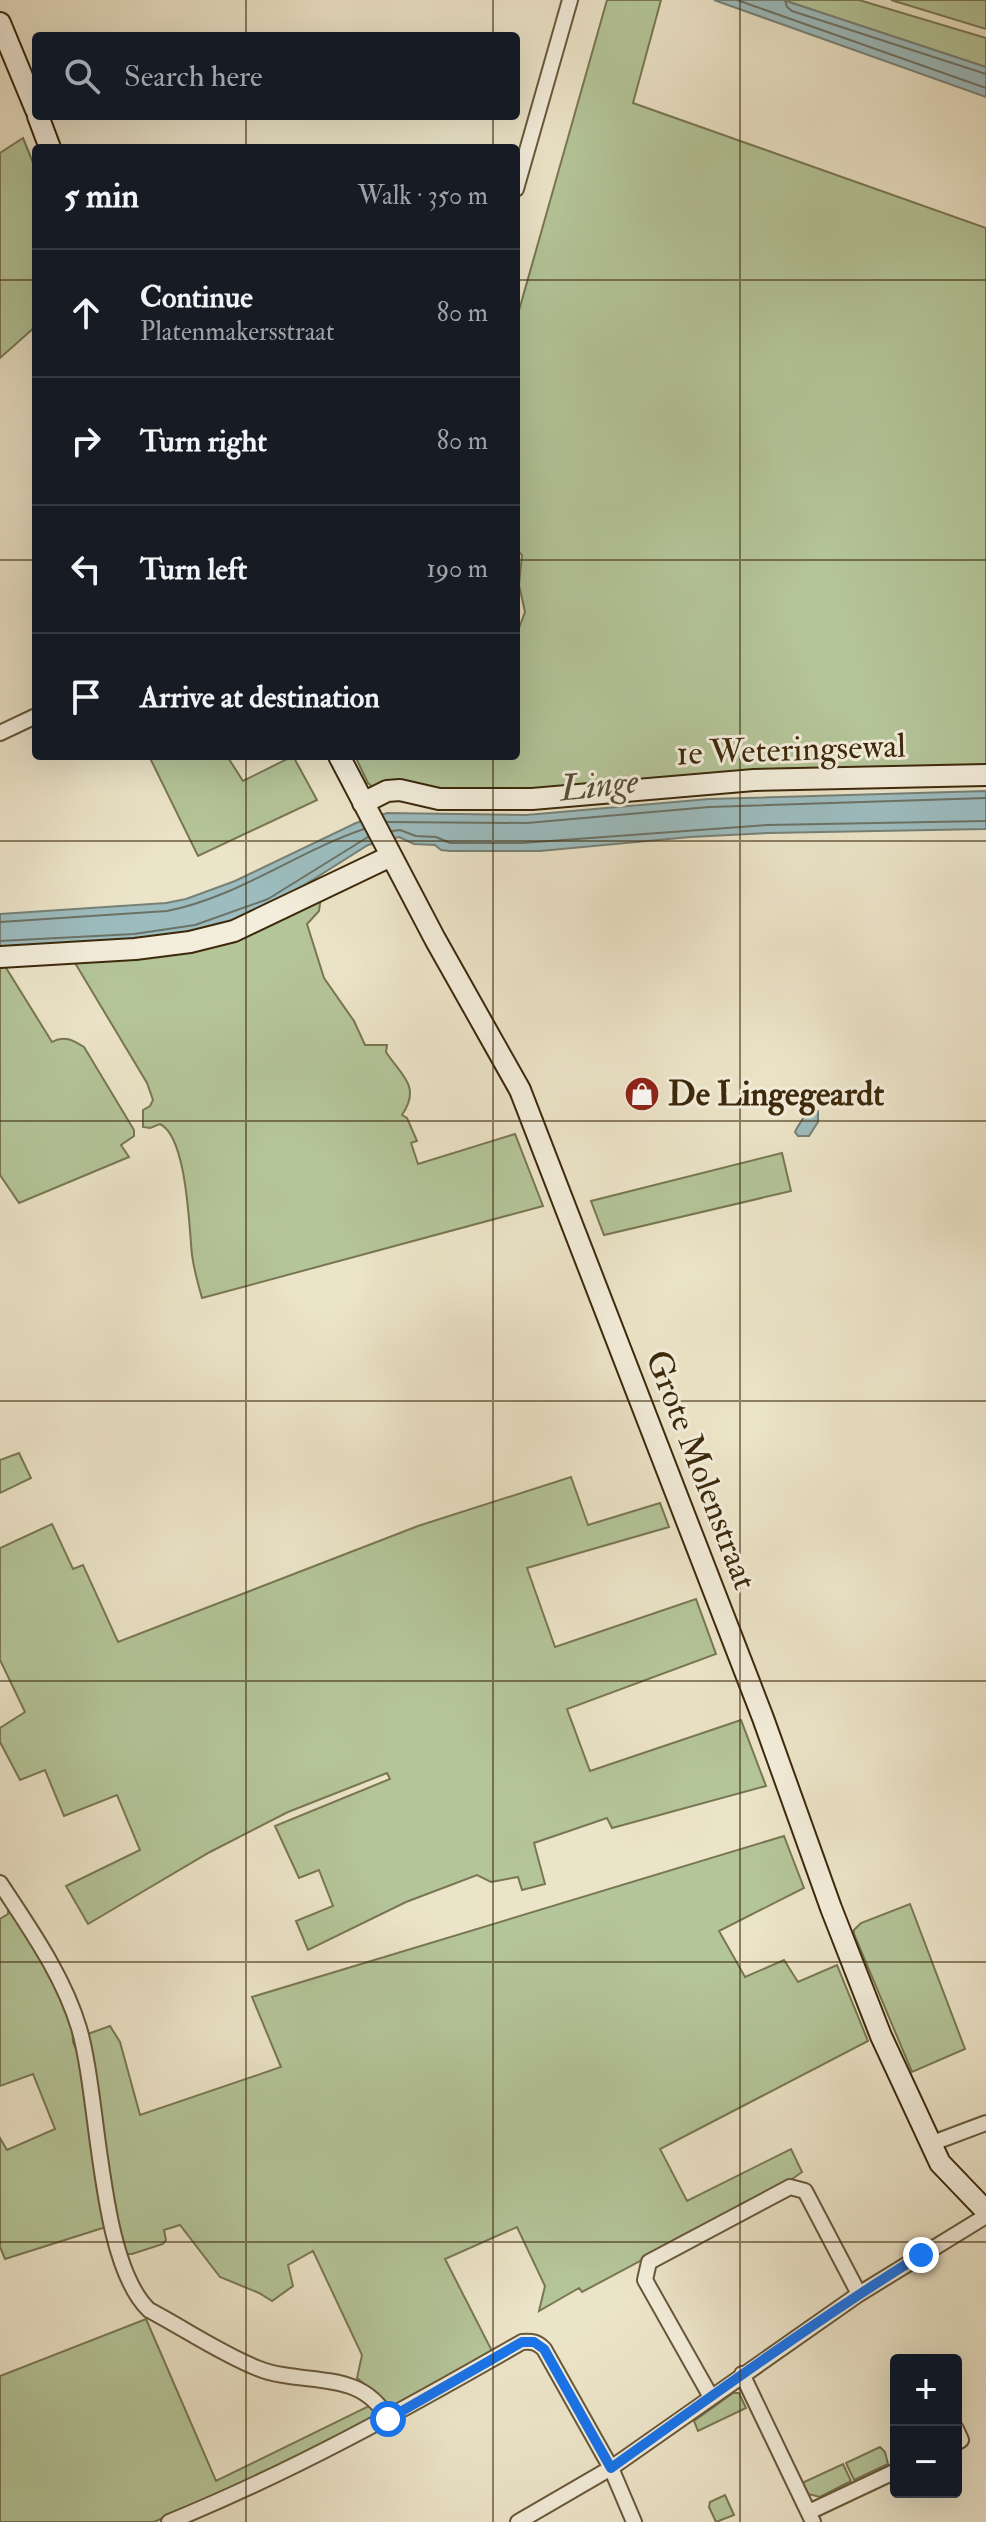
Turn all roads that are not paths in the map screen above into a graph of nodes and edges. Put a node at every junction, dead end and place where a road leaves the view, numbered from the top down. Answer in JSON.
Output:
{"nodes":[{"id":1,"x":570,"y":0,"type":"edge"},
{"id":2,"x":0,"y":23,"type":"edge"},
{"id":3,"x":32,"y":100,"type":"edge"},
{"id":4,"x":40,"y":120,"type":"edge"},
{"id":5,"x":48,"y":144,"type":"edge"},
{"id":6,"x":520,"y":175,"type":"edge"},
{"id":7,"x":32,"y":718,"type":"edge"},
{"id":8,"x":0,"y":733,"type":"edge"},
{"id":9,"x":341,"y":760,"type":"edge"},
{"id":10,"x":986,"y":775,"type":"edge"},
{"id":11,"x":366,"y":809,"type":"junction"},
{"id":12,"x":388,"y":852,"type":"junction"},
{"id":13,"x":0,"y":957,"type":"edge"},
{"id":14,"x":0,"y":1883,"type":"edge"},
{"id":15,"x":986,"y":2123,"type":"edge"},
{"id":16,"x":930,"y":2144,"type":"junction"},
{"id":17,"x":986,"y":2214,"type":"edge"},
{"id":18,"x":859,"y":2294,"type":"junction"},
{"id":19,"x":742,"y":2374,"type":"junction"},
{"id":20,"x":711,"y":2397,"type":"junction"},
{"id":21,"x":388,"y":2419,"type":"junction"},
{"id":22,"x":611,"y":2468,"type":"junction"},
{"id":23,"x":890,"y":2474,"type":"edge"},
{"id":24,"x":811,"y":2517,"type":"edge"},
{"id":25,"x":169,"y":2522,"type":"edge"},
{"id":26,"x":518,"y":2522,"type":"edge"},
{"id":27,"x":634,"y":2522,"type":"edge"}],
"edges":[{"from":1,"to":6,"type":"street"},
{"from":2,"to":3,"type":"street"},
{"from":4,"to":5,"type":"street"},
{"from":7,"to":8,"type":"street"},
{"from":9,"to":11,"type":"street","name":"Grote Molenstraat"},
{"from":10,"to":11,"type":"street","name":"1e Weteringsewal"},
{"from":11,"to":12,"type":"street","name":"Grote Molenstraat"},
{"from":12,"to":13,"type":"street"},
{"from":12,"to":16,"type":"street","name":"Grote Molenstraat"},
{"from":14,"to":21,"type":"street"},
{"from":15,"to":16,"type":"street"},
{"from":16,"to":17,"type":"street","name":"Grote Molenstraat"},
{"from":17,"to":18,"type":"street"},
{"from":18,"to":19,"type":"street"},
{"from":18,"to":20,"type":"street"},
{"from":19,"to":20,"type":"street"},
{"from":19,"to":24,"type":"street"},
{"from":20,"to":22,"type":"street"},
{"from":21,"to":22,"type":"street"},
{"from":21,"to":25,"type":"street"},
{"from":22,"to":26,"type":"street"},
{"from":22,"to":27,"type":"street"},
{"from":23,"to":24,"type":"street"}]}
